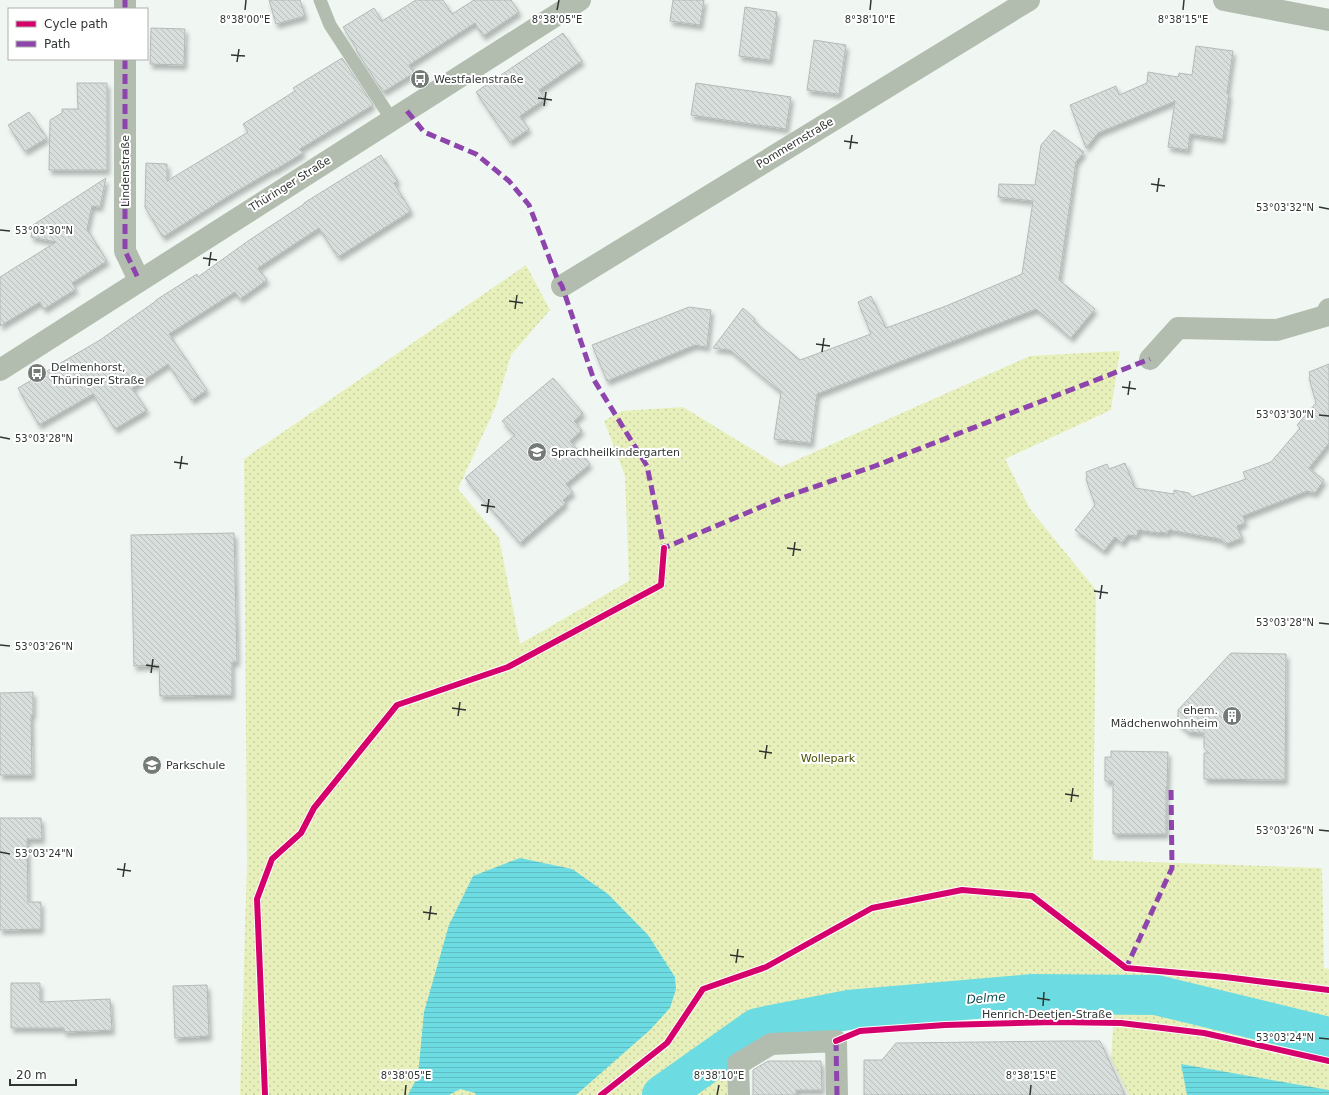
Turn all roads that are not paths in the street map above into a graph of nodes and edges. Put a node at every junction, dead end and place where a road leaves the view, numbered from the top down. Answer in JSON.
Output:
{"nodes":[{"id":1,"x":320,"y":0,"type":"edge"},
{"id":2,"x":580,"y":0,"type":"edge"},
{"id":3,"x":1029,"y":0,"type":"edge"},
{"id":4,"x":1224,"y":0,"type":"edge"},
{"id":5,"x":1329,"y":20,"type":"edge"},
{"id":6,"x":125,"y":60,"type":"edge"},
{"id":7,"x":392,"y":120,"type":"junction"},
{"id":8,"x":139,"y":280,"type":"junction"},
{"id":9,"x":562,"y":286,"type":"dead end"},
{"id":10,"x":1329,"y":309,"type":"edge"},
{"id":11,"x":1150,"y":359,"type":"dead end"},
{"id":12,"x":0,"y":370,"type":"edge"},
{"id":13,"x":739,"y":1095,"type":"edge"},
{"id":14,"x":836,"y":1095,"type":"edge"}],
"edges":[{"from":1,"to":7,"type":"lane"},
{"from":2,"to":7,"type":"street","name":"Thüringer Straße"},
{"from":3,"to":9,"type":"street","name":"Pommernstraße"},
{"from":4,"to":5,"type":"street"},
{"from":6,"to":8,"type":"street","name":"Lindenstraße"},
{"from":7,"to":8,"type":"street","name":"Thüringer Straße"},
{"from":8,"to":12,"type":"street","name":"Thüringer Straße"},
{"from":10,"to":11,"type":"street"},
{"from":13,"to":14,"type":"street"}]}
